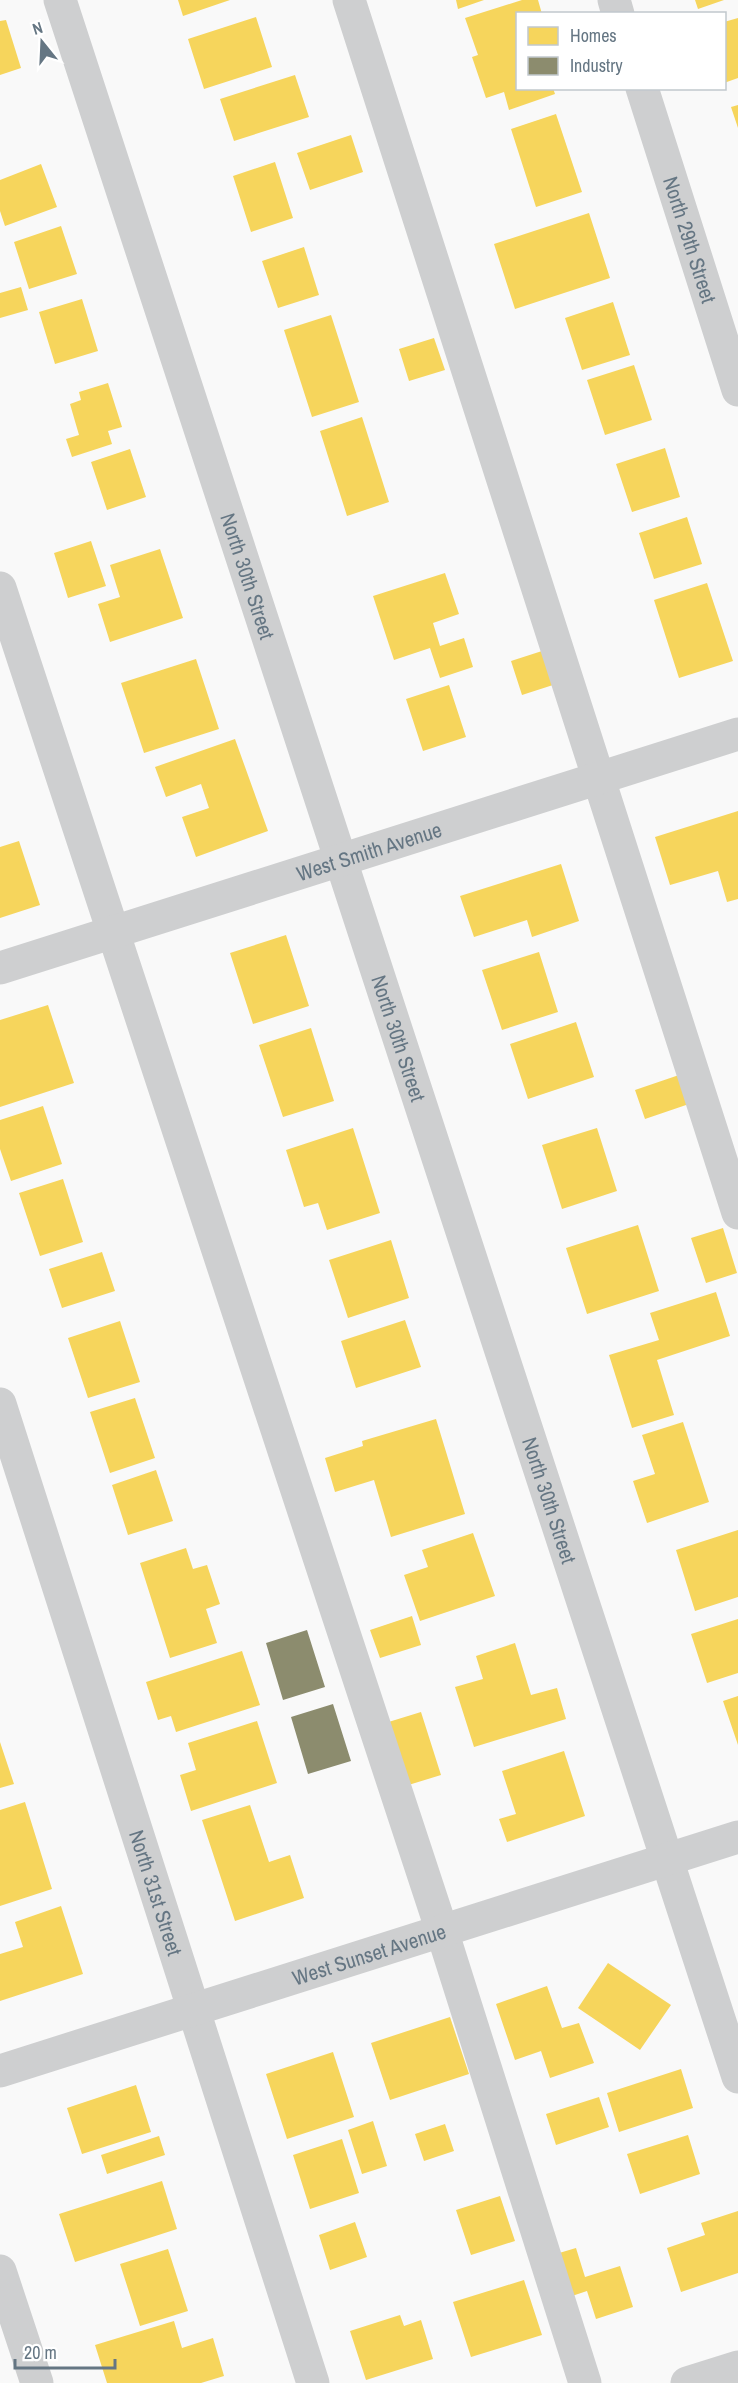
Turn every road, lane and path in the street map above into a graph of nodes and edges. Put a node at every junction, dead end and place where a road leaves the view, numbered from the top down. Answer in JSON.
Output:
{"nodes":[{"id":1,"x":60,"y":0,"type":"edge"},
{"id":2,"x":349,"y":0,"type":"edge"},
{"id":3,"x":643,"y":90,"type":"edge"},
{"id":4,"x":738,"y":390,"type":"edge"},
{"id":5,"x":0,"y":588,"type":"edge"},
{"id":6,"x":738,"y":735,"type":"edge"},
{"id":7,"x":599,"y":779,"type":"junction"},
{"id":8,"x":341,"y":861,"type":"junction"},
{"id":9,"x":113,"y":932,"type":"junction"},
{"id":10,"x":0,"y":968,"type":"edge"},
{"id":11,"x":738,"y":1214,"type":"edge"},
{"id":12,"x":0,"y":1404,"type":"edge"},
{"id":13,"x":738,"y":1837,"type":"edge"},
{"id":14,"x":667,"y":1860,"type":"junction"},
{"id":15,"x":441,"y":1931,"type":"junction"},
{"id":16,"x":194,"y":2010,"type":"junction"},
{"id":17,"x":0,"y":2071,"type":"edge"},
{"id":18,"x":738,"y":2077,"type":"edge"},
{"id":19,"x":0,"y":2271,"type":"edge"},
{"id":20,"x":738,"y":2367,"type":"edge"},
{"id":21,"x":37,"y":2383,"type":"edge"},
{"id":22,"x":313,"y":2383,"type":"edge"},
{"id":23,"x":585,"y":2383,"type":"edge"},
{"id":24,"x":687,"y":2383,"type":"edge"}],
"edges":[{"from":1,"to":8,"type":"street","name":"North 30th Street"},
{"from":2,"to":7,"type":"street"},
{"from":3,"to":4,"type":"street","name":"North 29th Street"},
{"from":5,"to":9,"type":"street"},
{"from":6,"to":7,"type":"street","name":"West Smith Avenue"},
{"from":7,"to":8,"type":"street","name":"West Smith Avenue"},
{"from":7,"to":11,"type":"street"},
{"from":8,"to":9,"type":"street","name":"West Smith Avenue"},
{"from":8,"to":14,"type":"street","name":"North 30th Street"},
{"from":9,"to":10,"type":"street","name":"West Smith Avenue"},
{"from":9,"to":15,"type":"street"},
{"from":12,"to":16,"type":"street","name":"North 31st Street"},
{"from":13,"to":14,"type":"street","name":"West Sunset Avenue"},
{"from":14,"to":15,"type":"street","name":"West Sunset Avenue"},
{"from":14,"to":18,"type":"street","name":"North 30th Street"},
{"from":15,"to":16,"type":"street","name":"West Sunset Avenue"},
{"from":15,"to":23,"type":"street"},
{"from":16,"to":17,"type":"street","name":"West Sunset Avenue"},
{"from":16,"to":22,"type":"street","name":"North 31st Street"},
{"from":19,"to":21,"type":"street"},
{"from":20,"to":24,"type":"street"}]}
